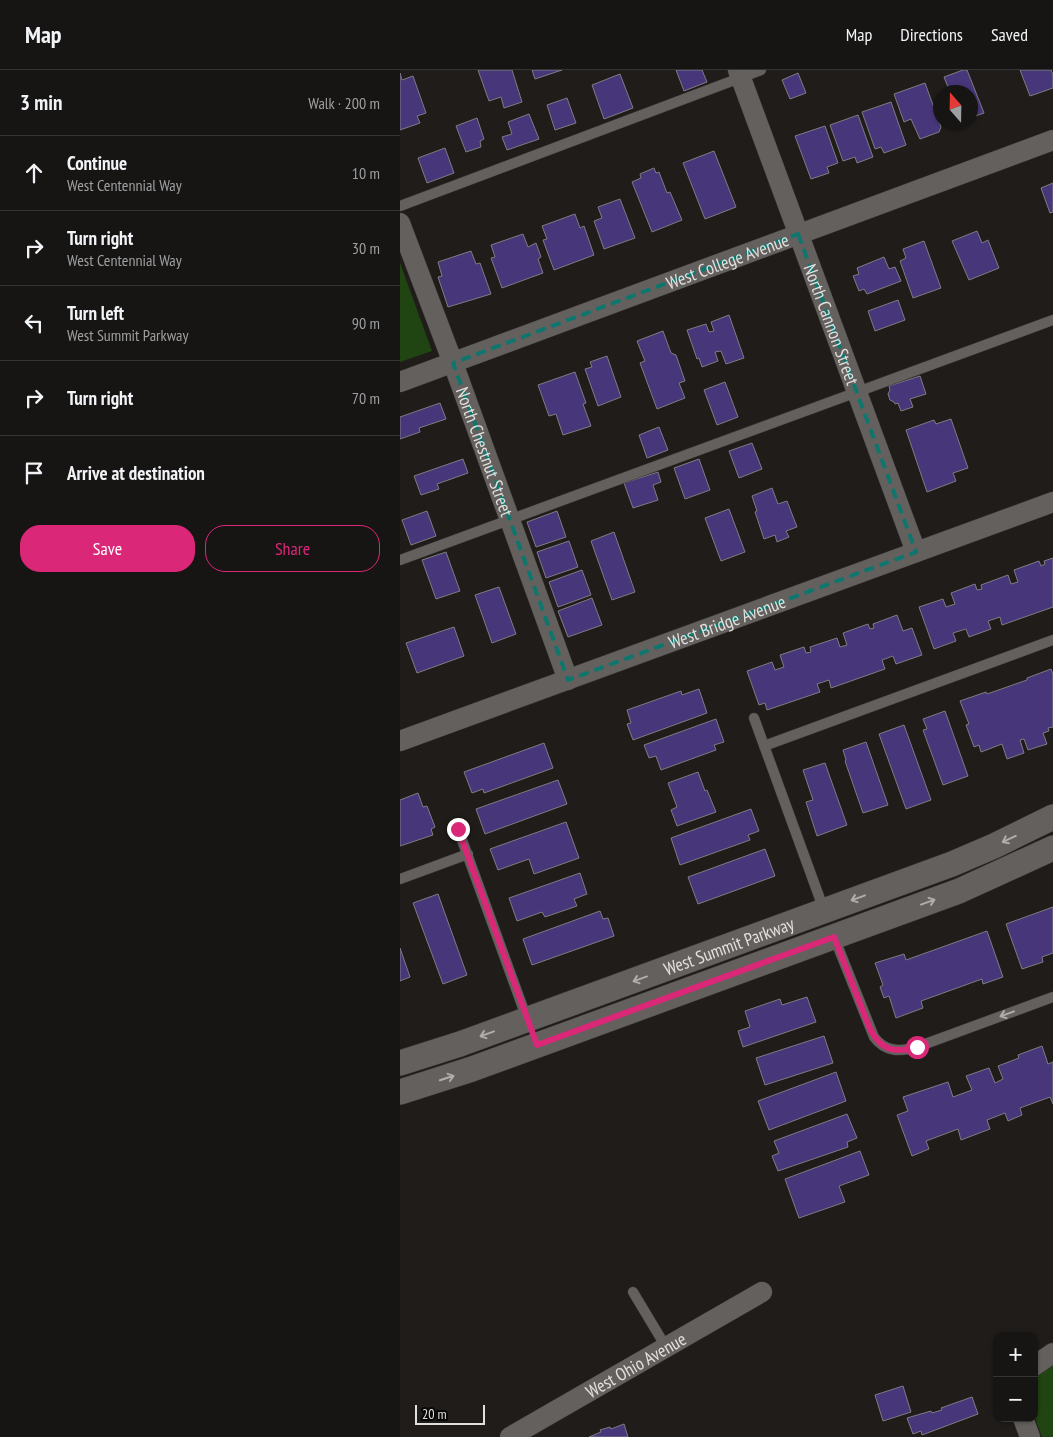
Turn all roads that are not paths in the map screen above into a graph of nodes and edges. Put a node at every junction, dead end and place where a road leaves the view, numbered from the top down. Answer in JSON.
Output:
{"nodes":[{"id":1,"x":761,"y":70,"type":"edge"},
{"id":2,"x":740,"y":74,"type":"edge"},
{"id":3,"x":1053,"y":140,"type":"edge"},
{"id":4,"x":400,"y":206,"type":"edge"},
{"id":5,"x":400,"y":223,"type":"edge"},
{"id":6,"x":798,"y":234,"type":"junction"},
{"id":7,"x":1053,"y":320,"type":"edge"},
{"id":8,"x":453,"y":363,"type":"junction"},
{"id":9,"x":400,"y":382,"type":"edge"},
{"id":10,"x":858,"y":392,"type":"junction"},
{"id":11,"x":1053,"y":502,"type":"edge"},
{"id":12,"x":510,"y":519,"type":"junction"},
{"id":13,"x":916,"y":552,"type":"junction"},
{"id":14,"x":400,"y":560,"type":"edge"},
{"id":15,"x":1053,"y":640,"type":"edge"},
{"id":16,"x":568,"y":680,"type":"junction"},
{"id":17,"x":754,"y":718,"type":"dead end"},
{"id":18,"x":400,"y":741,"type":"edge"},
{"id":19,"x":764,"y":746,"type":"junction"},
{"id":20,"x":1053,"y":817,"type":"edge"},
{"id":21,"x":458,"y":829,"type":"dead end"},
{"id":22,"x":1053,"y":848,"type":"edge"},
{"id":23,"x":468,"y":854,"type":"junction"},
{"id":24,"x":400,"y":879,"type":"edge"},
{"id":25,"x":824,"y":910,"type":"junction"},
{"id":26,"x":834,"y":937,"type":"junction"},
{"id":27,"x":1053,"y":998,"type":"edge"},
{"id":28,"x":528,"y":1020,"type":"junction"},
{"id":29,"x":537,"y":1045,"type":"junction"},
{"id":30,"x":400,"y":1063,"type":"edge"},
{"id":31,"x":400,"y":1092,"type":"edge"},
{"id":32,"x":633,"y":1292,"type":"dead end"},
{"id":33,"x":762,"y":1292,"type":"dead end"},
{"id":34,"x":666,"y":1348,"type":"junction"},
{"id":35,"x":1053,"y":1353,"type":"edge"},
{"id":36,"x":1038,"y":1363,"type":"edge"},
{"id":37,"x":510,"y":1437,"type":"edge"}],
"edges":[{"from":1,"to":2,"type":"lane"},
{"from":2,"to":4,"type":"lane"},
{"from":2,"to":6,"type":"street","name":"North Cannon Street"},
{"from":3,"to":6,"type":"street","name":"West College Avenue"},
{"from":5,"to":8,"type":"street","name":"North Chestnut Street"},
{"from":6,"to":8,"type":"street","name":"West College Avenue"},
{"from":6,"to":10,"type":"street","name":"North Cannon Street"},
{"from":7,"to":10,"type":"lane"},
{"from":8,"to":9,"type":"street","name":"West College Avenue"},
{"from":8,"to":12,"type":"street","name":"North Chestnut Street"},
{"from":10,"to":12,"type":"lane"},
{"from":10,"to":13,"type":"street","name":"North Cannon Street"},
{"from":11,"to":13,"type":"street","name":"West Bridge Avenue"},
{"from":12,"to":14,"type":"lane"},
{"from":12,"to":16,"type":"street","name":"North Chestnut Street"},
{"from":13,"to":16,"type":"street","name":"West Bridge Avenue"},
{"from":15,"to":19,"type":"lane"},
{"from":16,"to":18,"type":"street","name":"West Bridge Avenue"},
{"from":17,"to":19,"type":"lane"},
{"from":19,"to":25,"type":"lane"},
{"from":20,"to":25,"type":"street","name":"West Summit Parkway","one_way":true},
{"from":21,"to":23,"type":"lane"},
{"from":26,"to":22,"type":"street","name":"West Summit Parkway","one_way":true},
{"from":23,"to":24,"type":"lane"},
{"from":23,"to":28,"type":"lane"},
{"from":25,"to":26,"type":"street"},
{"from":25,"to":28,"type":"street","name":"West Summit Parkway","one_way":true},
{"from":27,"to":26,"type":"lane","one_way":true},
{"from":26,"to":29,"type":"street","name":"West Summit Parkway"},
{"from":28,"to":29,"type":"street"},
{"from":28,"to":30,"type":"street","name":"West Summit Parkway","one_way":true},
{"from":31,"to":29,"type":"street","name":"West Summit Parkway","one_way":true},
{"from":32,"to":34,"type":"lane"},
{"from":33,"to":34,"type":"street","name":"West Ohio Avenue"},
{"from":34,"to":37,"type":"street","name":"West Ohio Avenue"},
{"from":35,"to":36,"type":"street"}]}
